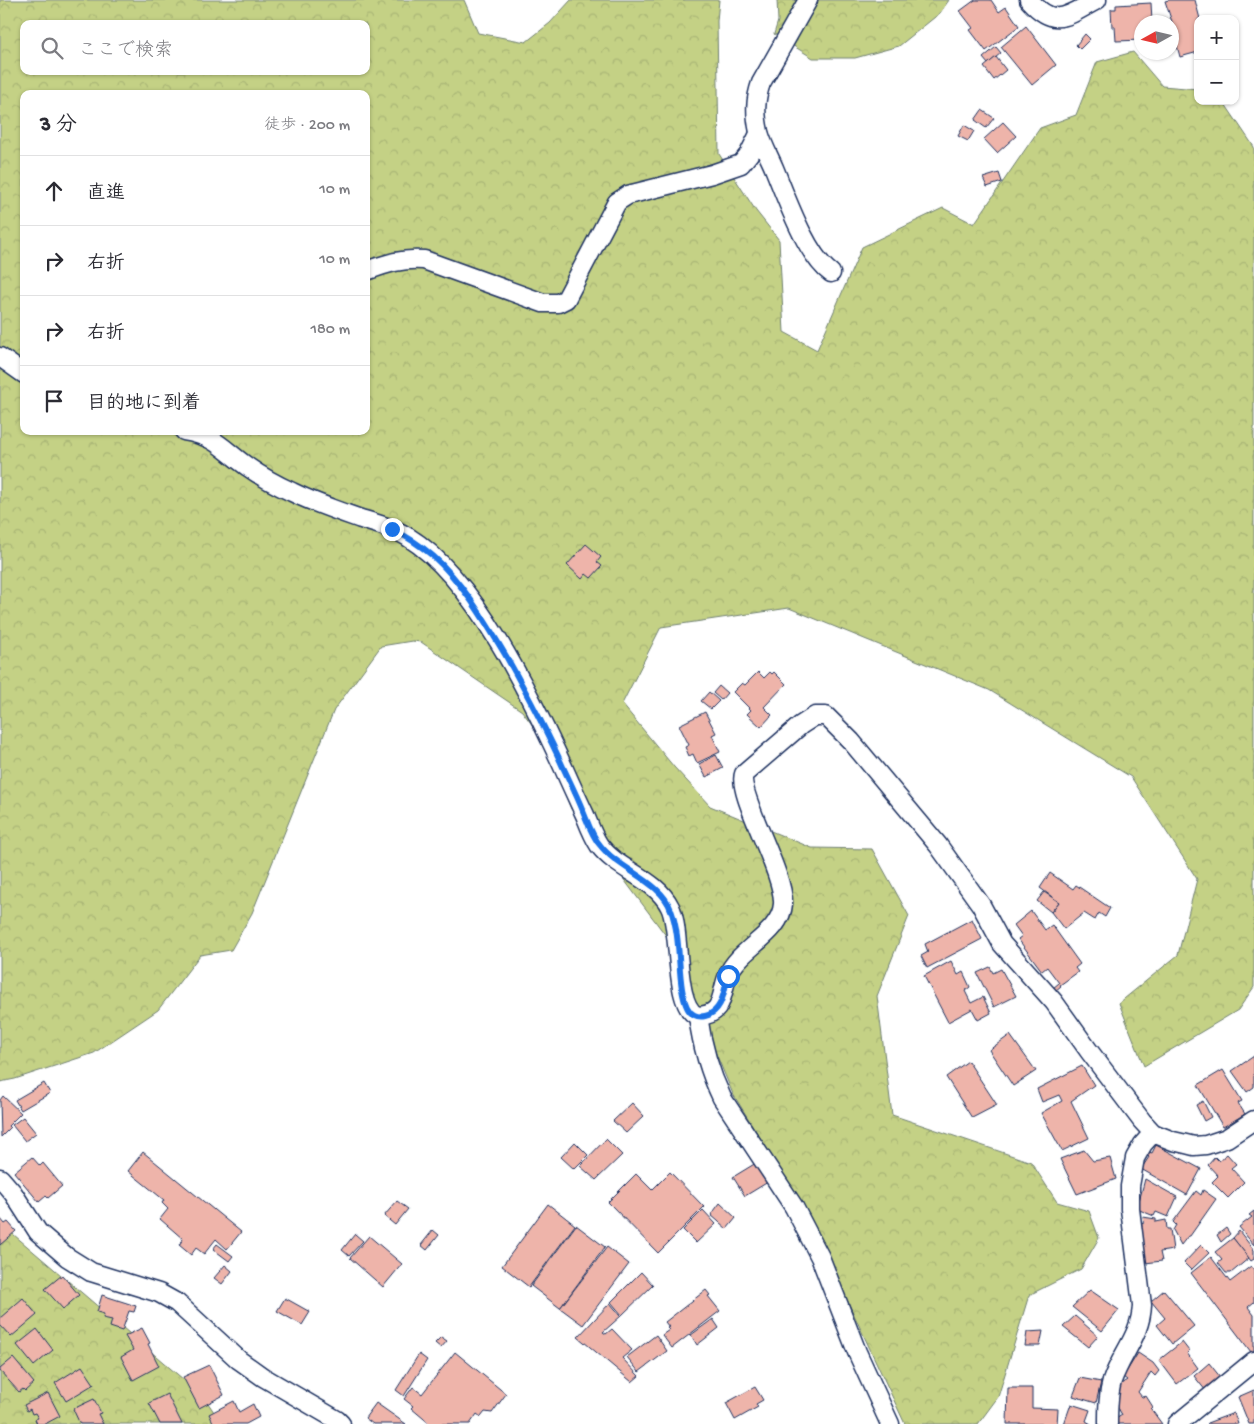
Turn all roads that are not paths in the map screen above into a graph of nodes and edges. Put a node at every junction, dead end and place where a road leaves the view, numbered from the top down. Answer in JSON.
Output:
{"nodes":[{"id":1,"x":808,"y":0,"type":"edge"},
{"id":2,"x":1029,"y":0,"type":"edge"},
{"id":3,"x":1097,"y":0,"type":"edge"},
{"id":4,"x":759,"y":134,"type":"junction"},
{"id":5,"x":370,"y":270,"type":"edge"},
{"id":6,"x":831,"y":273,"type":"dead end"},
{"id":7,"x":0,"y":357,"type":"edge"},
{"id":8,"x":20,"y":371,"type":"edge"},
{"id":9,"x":204,"y":435,"type":"edge"},
{"id":10,"x":698,"y":1016,"type":"junction"},
{"id":11,"x":1254,"y":1120,"type":"edge"},
{"id":12,"x":1153,"y":1133,"type":"junction"},
{"id":13,"x":0,"y":1178,"type":"edge"},
{"id":14,"x":1254,"y":1361,"type":"edge"},
{"id":15,"x":341,"y":1424,"type":"edge"},
{"id":16,"x":890,"y":1424,"type":"edge"},
{"id":17,"x":1108,"y":1424,"type":"edge"},
{"id":18,"x":1177,"y":1424,"type":"edge"}],
"edges":[{"from":1,"to":4,"type":"street"},
{"from":2,"to":3,"type":"street"},
{"from":4,"to":5,"type":"street"},
{"from":4,"to":6,"type":"street"},
{"from":7,"to":8,"type":"street"},
{"from":9,"to":10,"type":"street"},
{"from":10,"to":12,"type":"street"},
{"from":10,"to":16,"type":"street"},
{"from":11,"to":12,"type":"street"},
{"from":12,"to":17,"type":"street"},
{"from":13,"to":15,"type":"street"},
{"from":14,"to":18,"type":"street"}]}
